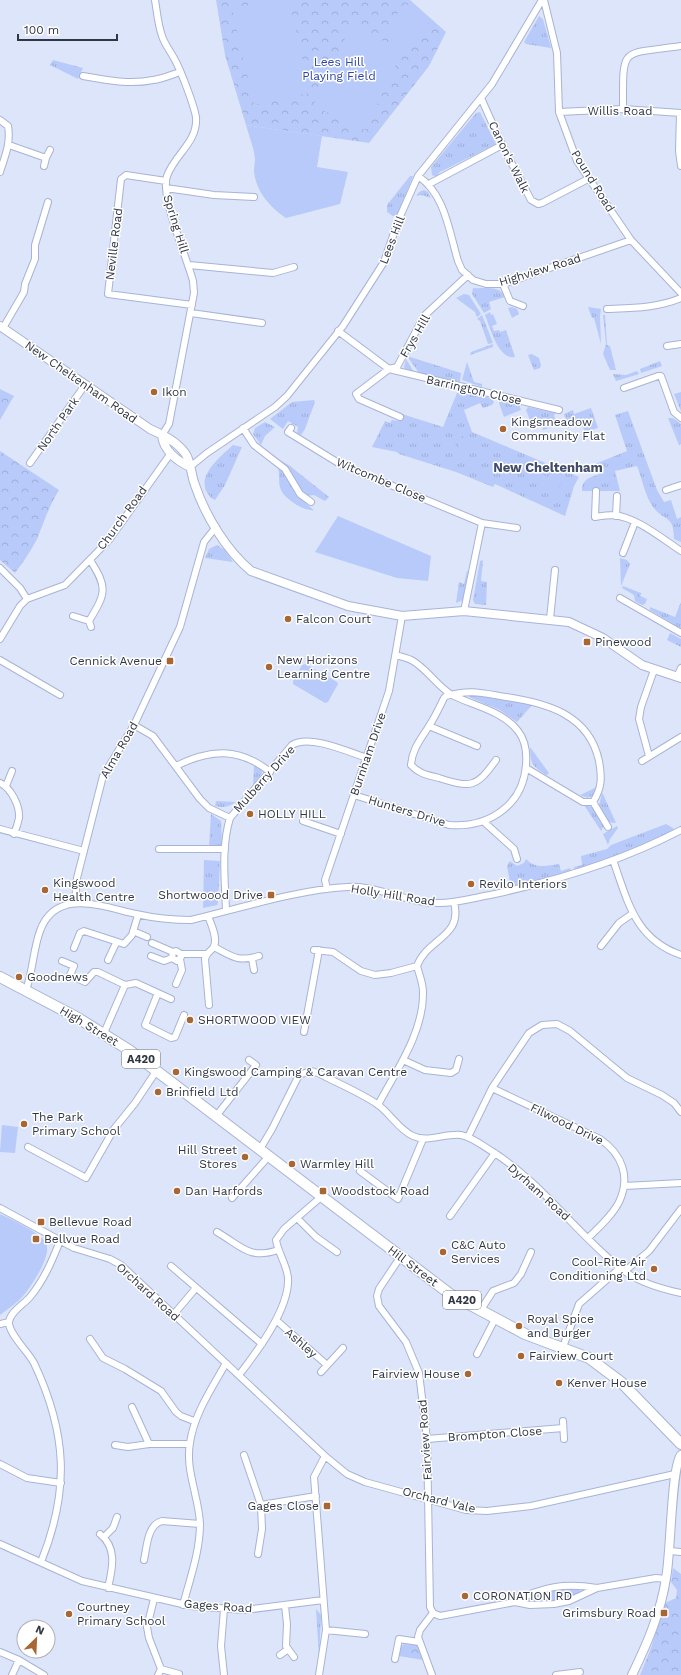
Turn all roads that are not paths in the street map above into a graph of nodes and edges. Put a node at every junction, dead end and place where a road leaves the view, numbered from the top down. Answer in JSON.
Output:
{"nodes":[{"id":1,"x":155,"y":0,"type":"edge"},
{"id":2,"x":543,"y":0,"type":"edge"},
{"id":3,"x":681,"y":46,"type":"edge"},
{"id":4,"x":180,"y":72,"type":"junction"},
{"id":5,"x":83,"y":76,"type":"dead end"},
{"id":6,"x":480,"y":98,"type":"junction"},
{"id":7,"x":623,"y":109,"type":"junction"},
{"id":8,"x":559,"y":112,"type":"junction"},
{"id":9,"x":681,"y":113,"type":"edge"},
{"id":10,"x":0,"y":120,"type":"edge"},
{"id":11,"x":502,"y":145,"type":"junction"},
{"id":12,"x":9,"y":146,"type":"junction"},
{"id":13,"x":50,"y":150,"type":"dead end"},
{"id":14,"x":46,"y":158,"type":"junction"},
{"id":15,"x":44,"y":166,"type":"dead end"},
{"id":16,"x":681,"y":166,"type":"edge"},
{"id":17,"x":0,"y":172,"type":"edge"},
{"id":18,"x":418,"y":176,"type":"junction"},
{"id":19,"x":588,"y":179,"type":"junction"},
{"id":20,"x":166,"y":184,"type":"junction"},
{"id":21,"x":429,"y":184,"type":"junction"},
{"id":22,"x":254,"y":198,"type":"dead end"},
{"id":23,"x":48,"y":202,"type":"dead end"},
{"id":24,"x":631,"y":240,"type":"junction"},
{"id":25,"x":189,"y":265,"type":"junction"},
{"id":26,"x":294,"y":267,"type":"dead end"},
{"id":27,"x":468,"y":276,"type":"junction"},
{"id":28,"x":503,"y":284,"type":"junction"},
{"id":29,"x":681,"y":293,"type":"edge"},
{"id":30,"x":681,"y":298,"type":"edge"},
{"id":31,"x":192,"y":305,"type":"junction"},
{"id":32,"x":523,"y":306,"type":"dead end"},
{"id":33,"x":607,"y":309,"type":"dead end"},
{"id":34,"x":190,"y":313,"type":"junction"},
{"id":35,"x":262,"y":323,"type":"dead end"},
{"id":36,"x":2,"y":327,"type":"edge"},
{"id":37,"x":338,"y":332,"type":"junction"},
{"id":38,"x":681,"y":344,"type":"edge"},
{"id":39,"x":667,"y":346,"type":"dead end"},
{"id":40,"x":389,"y":369,"type":"junction"},
{"id":41,"x":85,"y":385,"type":"junction"},
{"id":42,"x":624,"y":388,"type":"dead end"},
{"id":43,"x":559,"y":410,"type":"dead end"},
{"id":44,"x":400,"y":417,"type":"dead end"},
{"id":45,"x":681,"y":418,"type":"edge"},
{"id":46,"x":243,"y":428,"type":"junction"},
{"id":47,"x":291,"y":428,"type":"dead end"},
{"id":48,"x":162,"y":435,"type":"junction"},
{"id":49,"x":170,"y":452,"type":"junction"},
{"id":50,"x":30,"y":463,"type":"dead end"},
{"id":51,"x":190,"y":467,"type":"junction"},
{"id":52,"x":681,"y":485,"type":"edge"},
{"id":53,"x":666,"y":490,"type":"dead end"},
{"id":54,"x":596,"y":491,"type":"dead end"},
{"id":55,"x":616,"y":496,"type":"dead end"},
{"id":56,"x":311,"y":502,"type":"dead end"},
{"id":57,"x":616,"y":516,"type":"junction"},
{"id":58,"x":635,"y":522,"type":"junction"},
{"id":59,"x":482,"y":523,"type":"junction"},
{"id":60,"x":216,"y":527,"type":"junction"},
{"id":61,"x":517,"y":528,"type":"dead end"},
{"id":62,"x":681,"y":551,"type":"edge"},
{"id":63,"x":623,"y":553,"type":"dead end"},
{"id":64,"x":90,"y":560,"type":"junction"},
{"id":65,"x":0,"y":568,"type":"edge"},
{"id":66,"x":555,"y":570,"type":"dead end"},
{"id":67,"x":620,"y":598,"type":"dead end"},
{"id":68,"x":27,"y":599,"type":"junction"},
{"id":69,"x":464,"y":611,"type":"junction"},
{"id":70,"x":73,"y":616,"type":"dead end"},
{"id":71,"x":402,"y":616,"type":"junction"},
{"id":72,"x":550,"y":619,"type":"junction"},
{"id":73,"x":681,"y":633,"type":"edge"},
{"id":74,"x":0,"y":640,"type":"edge"},
{"id":75,"x":396,"y":655,"type":"junction"},
{"id":76,"x":0,"y":660,"type":"edge"},
{"id":77,"x":681,"y":668,"type":"edge"},
{"id":78,"x":654,"y":670,"type":"junction"},
{"id":79,"x":679,"y":677,"type":"edge"},
{"id":80,"x":451,"y":694,"type":"junction"},
{"id":81,"x":60,"y":695,"type":"dead end"},
{"id":82,"x":134,"y":725,"type":"junction"},
{"id":83,"x":429,"y":726,"type":"junction"},
{"id":84,"x":681,"y":737,"type":"edge"},
{"id":85,"x":477,"y":746,"type":"dead end"},
{"id":86,"x":649,"y":756,"type":"junction"},
{"id":87,"x":367,"y":758,"type":"junction"},
{"id":88,"x":496,"y":760,"type":"dead end"},
{"id":89,"x":642,"y":761,"type":"dead end"},
{"id":90,"x":176,"y":766,"type":"junction"},
{"id":91,"x":526,"y":768,"type":"junction"},
{"id":92,"x":12,"y":771,"type":"dead end"},
{"id":93,"x":270,"y":772,"type":"junction"},
{"id":94,"x":3,"y":784,"type":"edge"},
{"id":95,"x":354,"y":795,"type":"junction"},
{"id":96,"x":594,"y":802,"type":"junction"},
{"id":97,"x":230,"y":818,"type":"junction"},
{"id":98,"x":303,"y":821,"type":"dead end"},
{"id":99,"x":484,"y":822,"type":"junction"},
{"id":100,"x":608,"y":827,"type":"dead end"},
{"id":101,"x":0,"y":829,"type":"edge"},
{"id":102,"x":681,"y":830,"type":"edge"},
{"id":103,"x":14,"y":834,"type":"junction"},
{"id":104,"x":341,"y":834,"type":"junction"},
{"id":105,"x":159,"y":849,"type":"dead end"},
{"id":106,"x":225,"y":849,"type":"junction"},
{"id":107,"x":84,"y":851,"type":"junction"},
{"id":108,"x":517,"y":859,"type":"dead end"},
{"id":109,"x":613,"y":860,"type":"junction"},
{"id":110,"x":327,"y":888,"type":"junction"},
{"id":111,"x":75,"y":902,"type":"junction"},
{"id":112,"x":454,"y":902,"type":"junction"},
{"id":113,"x":226,"y":911,"type":"junction"},
{"id":114,"x":632,"y":914,"type":"junction"},
{"id":115,"x":138,"y":915,"type":"junction"},
{"id":116,"x":208,"y":916,"type":"junction"},
{"id":117,"x":133,"y":931,"type":"junction"},
{"id":118,"x":147,"y":937,"type":"dead end"},
{"id":119,"x":116,"y":943,"type":"junction"},
{"id":120,"x":152,"y":943,"type":"dead end"},
{"id":121,"x":601,"y":946,"type":"dead end"},
{"id":122,"x":214,"y":947,"type":"junction"},
{"id":123,"x":74,"y":948,"type":"dead end"},
{"id":124,"x":206,"y":954,"type":"junction"},
{"id":125,"x":173,"y":955,"type":"junction"},
{"id":126,"x":681,"y":955,"type":"edge"},
{"id":127,"x":151,"y":956,"type":"dead end"},
{"id":128,"x":259,"y":956,"type":"dead end"},
{"id":129,"x":180,"y":957,"type":"junction"},
{"id":130,"x":252,"y":958,"type":"junction"},
{"id":131,"x":108,"y":960,"type":"dead end"},
{"id":132,"x":62,"y":961,"type":"dead end"},
{"id":133,"x":417,"y":966,"type":"junction"},
{"id":134,"x":254,"y":970,"type":"dead end"},
{"id":135,"x":0,"y":977,"type":"edge"},
{"id":136,"x":176,"y":984,"type":"dead end"},
{"id":137,"x":125,"y":985,"type":"junction"},
{"id":138,"x":26,"y":990,"type":"junction"},
{"id":139,"x":158,"y":993,"type":"junction"},
{"id":140,"x":171,"y":999,"type":"dead end"},
{"id":141,"x":209,"y":1005,"type":"dead end"},
{"id":142,"x":184,"y":1015,"type":"dead end"},
{"id":143,"x":304,"y":1032,"type":"dead end"},
{"id":144,"x":104,"y":1033,"type":"junction"},
{"id":145,"x":459,"y":1059,"type":"dead end"},
{"id":146,"x":249,"y":1060,"type":"dead end"},
{"id":147,"x":403,"y":1060,"type":"junction"},
{"id":148,"x":157,"y":1070,"type":"junction"},
{"id":149,"x":492,"y":1088,"type":"junction"},
{"id":150,"x":378,"y":1105,"type":"junction"},
{"id":151,"x":681,"y":1112,"type":"edge"},
{"id":152,"x":217,"y":1115,"type":"junction"},
{"id":153,"x":468,"y":1137,"type":"junction"},
{"id":154,"x":423,"y":1139,"type":"junction"},
{"id":155,"x":249,"y":1140,"type":"joint"},
{"id":156,"x":28,"y":1147,"type":"dead end"},
{"id":157,"x":260,"y":1149,"type":"junction"},
{"id":158,"x":494,"y":1153,"type":"junction"},
{"id":159,"x":269,"y":1156,"type":"junction"},
{"id":160,"x":360,"y":1171,"type":"dead end"},
{"id":161,"x":681,"y":1183,"type":"edge"},
{"id":162,"x":624,"y":1186,"type":"junction"},
{"id":163,"x":321,"y":1197,"type":"junction"},
{"id":164,"x":232,"y":1198,"type":"dead end"},
{"id":165,"x":0,"y":1208,"type":"edge"},
{"id":166,"x":681,"y":1209,"type":"edge"},
{"id":167,"x":450,"y":1216,"type":"dead end"},
{"id":168,"x":297,"y":1218,"type":"junction"},
{"id":169,"x":218,"y":1232,"type":"dead end"},
{"id":170,"x":588,"y":1238,"type":"junction"},
{"id":171,"x":60,"y":1241,"type":"junction"},
{"id":172,"x":278,"y":1250,"type":"junction"},
{"id":173,"x":337,"y":1252,"type":"dead end"},
{"id":174,"x":530,"y":1252,"type":"dead end"},
{"id":175,"x":401,"y":1256,"type":"junction"},
{"id":176,"x":171,"y":1266,"type":"dead end"},
{"id":177,"x":623,"y":1269,"type":"junction"},
{"id":178,"x":196,"y":1288,"type":"junction"},
{"id":179,"x":681,"y":1294,"type":"edge"},
{"id":180,"x":480,"y":1311,"type":"junction"},
{"id":181,"x":174,"y":1314,"type":"junction"},
{"id":182,"x":495,"y":1319,"type":"junction"},
{"id":183,"x":276,"y":1320,"type":"junction"},
{"id":184,"x":9,"y":1322,"type":"junction"},
{"id":185,"x":0,"y":1324,"type":"edge"},
{"id":186,"x":90,"y":1340,"type":"dead end"},
{"id":187,"x":262,"y":1344,"type":"junction"},
{"id":188,"x":563,"y":1347,"type":"junction"},
{"id":189,"x":343,"y":1348,"type":"dead end"},
{"id":190,"x":477,"y":1354,"type":"dead end"},
{"id":191,"x":226,"y":1362,"type":"junction"},
{"id":192,"x":327,"y":1365,"type":"junction"},
{"id":193,"x":321,"y":1372,"type":"dead end"},
{"id":194,"x":240,"y":1375,"type":"junction"},
{"id":195,"x":132,"y":1407,"type":"dead end"},
{"id":196,"x":194,"y":1421,"type":"junction"},
{"id":197,"x":563,"y":1421,"type":"dead end"},
{"id":198,"x":563,"y":1428,"type":"junction"},
{"id":199,"x":427,"y":1439,"type":"junction"},
{"id":200,"x":564,"y":1439,"type":"dead end"},
{"id":201,"x":149,"y":1444,"type":"junction"},
{"id":202,"x":189,"y":1444,"type":"junction"},
{"id":203,"x":681,"y":1444,"type":"edge"},
{"id":204,"x":115,"y":1445,"type":"dead end"},
{"id":205,"x":124,"y":1447,"type":"junction"},
{"id":206,"x":124,"y":1454,"type":"dead end"},
{"id":207,"x":244,"y":1455,"type":"dead end"},
{"id":208,"x":681,"y":1455,"type":"edge"},
{"id":209,"x":325,"y":1456,"type":"junction"},
{"id":210,"x":0,"y":1464,"type":"edge"},
{"id":211,"x":675,"y":1474,"type":"junction"},
{"id":212,"x":61,"y":1483,"type":"junction"},
{"id":213,"x":316,"y":1496,"type":"junction"},
{"id":214,"x":428,"y":1499,"type":"junction"},
{"id":215,"x":261,"y":1505,"type":"junction"},
{"id":216,"x":117,"y":1517,"type":"dead end"},
{"id":217,"x":200,"y":1524,"type":"junction"},
{"id":218,"x":0,"y":1544,"type":"edge"},
{"id":219,"x":670,"y":1551,"type":"junction"},
{"id":220,"x":681,"y":1552,"type":"edge"},
{"id":221,"x":258,"y":1554,"type":"dead end"},
{"id":222,"x":144,"y":1560,"type":"dead end"},
{"id":223,"x":41,"y":1562,"type":"junction"},
{"id":224,"x":666,"y":1579,"type":"junction"},
{"id":225,"x":108,"y":1588,"type":"junction"},
{"id":226,"x":597,"y":1588,"type":"junction"},
{"id":227,"x":154,"y":1599,"type":"junction"},
{"id":228,"x":324,"y":1600,"type":"junction"},
{"id":229,"x":515,"y":1602,"type":"junction"},
{"id":230,"x":184,"y":1605,"type":"junction"},
{"id":231,"x":285,"y":1606,"type":"junction"},
{"id":232,"x":224,"y":1608,"type":"junction"},
{"id":233,"x":433,"y":1613,"type":"junction"},
{"id":234,"x":326,"y":1630,"type":"junction"},
{"id":235,"x":365,"y":1634,"type":"dead end"},
{"id":236,"x":420,"y":1642,"type":"junction"},
{"id":237,"x":287,"y":1650,"type":"junction"},
{"id":238,"x":0,"y":1652,"type":"edge"},
{"id":239,"x":280,"y":1655,"type":"dead end"},
{"id":240,"x":294,"y":1657,"type":"dead end"},
{"id":241,"x":395,"y":1658,"type":"dead end"},
{"id":242,"x":19,"y":1660,"type":"junction"},
{"id":243,"x":160,"y":1672,"type":"edge"},
{"id":244,"x":580,"y":1672,"type":"dead end"},
{"id":245,"x":179,"y":1674,"type":"edge"},
{"id":246,"x":12,"y":1675,"type":"edge"},
{"id":247,"x":44,"y":1675,"type":"edge"},
{"id":248,"x":224,"y":1675,"type":"edge"},
{"id":249,"x":319,"y":1675,"type":"edge"},
{"id":250,"x":432,"y":1675,"type":"edge"},
{"id":251,"x":556,"y":1675,"type":"edge"},
{"id":252,"x":632,"y":1675,"type":"edge"}],
"edges":[{"from":1,"to":4,"type":"street","name":"Spring Hill"},
{"from":2,"to":6,"type":"street","name":"Lees Hill"},
{"from":2,"to":8,"type":"street","name":"Pound Road"},
{"from":3,"to":7,"type":"street"},
{"from":4,"to":5,"type":"street"},
{"from":4,"to":20,"type":"street","name":"Spring Hill"},
{"from":6,"to":11,"type":"street","name":"Canon's Walk"},
{"from":6,"to":18,"type":"street","name":"Lees Hill"},
{"from":7,"to":8,"type":"street","name":"Willis Road"},
{"from":7,"to":9,"type":"street","name":"Willis Road"},
{"from":8,"to":19,"type":"street","name":"Pound Road"},
{"from":9,"to":16,"type":"street"},
{"from":10,"to":12,"type":"street"},
{"from":11,"to":19,"type":"street","name":"Canon's Walk"},
{"from":11,"to":21,"type":"street"},
{"from":12,"to":14,"type":"street"},
{"from":12,"to":17,"type":"street"},
{"from":13,"to":14,"type":"street"},
{"from":14,"to":15,"type":"street"},
{"from":18,"to":21,"type":"street"},
{"from":18,"to":37,"type":"street","name":"Lees Hill"},
{"from":19,"to":24,"type":"street","name":"Pound Road"},
{"from":20,"to":22,"type":"street"},
{"from":20,"to":25,"type":"street","name":"Spring Hill"},
{"from":20,"to":31,"type":"street","name":"Neville Road"},
{"from":21,"to":27,"type":"street"},
{"from":23,"to":36,"type":"street"},
{"from":24,"to":28,"type":"street","name":"Highview Road"},
{"from":24,"to":29,"type":"street","name":"Pound Road"},
{"from":25,"to":26,"type":"street"},
{"from":25,"to":31,"type":"street","name":"Spring Hill"},
{"from":27,"to":28,"type":"street","name":"Highview Road"},
{"from":27,"to":40,"type":"street","name":"Frys Hill"},
{"from":28,"to":32,"type":"street"},
{"from":30,"to":33,"type":"street"},
{"from":31,"to":34,"type":"street","name":"Spring Hill"},
{"from":34,"to":35,"type":"street"},
{"from":34,"to":48,"type":"street","name":"Spring Hill"},
{"from":36,"to":41,"type":"street","name":"New Cheltenham Road"},
{"from":37,"to":40,"type":"street"},
{"from":37,"to":46,"type":"street","name":"Lees Hill"},
{"from":38,"to":39,"type":"street"},
{"from":40,"to":43,"type":"street","name":"Barrington Close"},
{"from":40,"to":44,"type":"street","name":"Frys Hill"},
{"from":41,"to":48,"type":"street","name":"New Cheltenham Road"},
{"from":41,"to":50,"type":"street","name":"North Park"},
{"from":42,"to":45,"type":"street"},
{"from":46,"to":51,"type":"street","name":"Lees Hill"},
{"from":46,"to":56,"type":"street"},
{"from":47,"to":59,"type":"street","name":"Witcombe Close"},
{"from":48,"to":49,"type":"street"},
{"from":48,"to":51,"type":"street","name":"New Cheltenham Road"},
{"from":49,"to":51,"type":"street"},
{"from":49,"to":64,"type":"street","name":"Church Road"},
{"from":51,"to":60,"type":"street","name":"New Cheltenham Road"},
{"from":52,"to":53,"type":"street"},
{"from":54,"to":57,"type":"street"},
{"from":55,"to":57,"type":"street"},
{"from":57,"to":58,"type":"street"},
{"from":58,"to":62,"type":"street"},
{"from":58,"to":63,"type":"street"},
{"from":59,"to":61,"type":"street","name":"Witcombe Close"},
{"from":59,"to":69,"type":"street"},
{"from":60,"to":71,"type":"street","name":"New Cheltenham Road"},
{"from":60,"to":82,"type":"street","name":"Alma Road"},
{"from":64,"to":68,"type":"street","name":"Church Road"},
{"from":64,"to":70,"type":"street"},
{"from":65,"to":68,"type":"street"},
{"from":66,"to":72,"type":"street"},
{"from":67,"to":73,"type":"street"},
{"from":68,"to":74,"type":"street"},
{"from":69,"to":71,"type":"street","name":"New Cheltenham Road"},
{"from":69,"to":72,"type":"street","name":"New Cheltenham Road"},
{"from":71,"to":75,"type":"street","name":"Burnham Drive"},
{"from":72,"to":78,"type":"street","name":"New Cheltenham Road"},
{"from":75,"to":80,"type":"street","name":"Hunters Drive"},
{"from":75,"to":87,"type":"street","name":"Burnham Drive"},
{"from":76,"to":81,"type":"street"},
{"from":77,"to":79,"type":"street"},
{"from":78,"to":79,"type":"street","name":"New Cheltenham Road"},
{"from":78,"to":86,"type":"street"},
{"from":80,"to":83,"type":"street"},
{"from":80,"to":91,"type":"street","name":"Hunters Drive"},
{"from":80,"to":96,"type":"street"},
{"from":82,"to":90,"type":"street"},
{"from":82,"to":107,"type":"street","name":"Alma Road"},
{"from":83,"to":85,"type":"street"},
{"from":83,"to":88,"type":"street"},
{"from":84,"to":86,"type":"street"},
{"from":86,"to":89,"type":"street"},
{"from":87,"to":93,"type":"street","name":"Mulberry Drive"},
{"from":87,"to":95,"type":"street","name":"Burnham Drive"},
{"from":90,"to":93,"type":"street"},
{"from":90,"to":97,"type":"street"},
{"from":91,"to":96,"type":"street"},
{"from":91,"to":99,"type":"street","name":"Hunters Drive"},
{"from":92,"to":94,"type":"street"},
{"from":93,"to":97,"type":"street","name":"Mulberry Drive"},
{"from":94,"to":103,"type":"street"},
{"from":95,"to":99,"type":"street","name":"Hunters Drive"},
{"from":95,"to":104,"type":"street","name":"Burnham Drive"},
{"from":96,"to":100,"type":"street"},
{"from":97,"to":106,"type":"street","name":"Mulberry Drive"},
{"from":98,"to":104,"type":"street"},
{"from":99,"to":108,"type":"street"},
{"from":101,"to":103,"type":"street"},
{"from":102,"to":109,"type":"street","name":"Holly Hill Road"},
{"from":103,"to":107,"type":"street"},
{"from":104,"to":110,"type":"street","name":"Burnham Drive"},
{"from":105,"to":106,"type":"street"},
{"from":106,"to":113,"type":"street","name":"Mulberry Drive"},
{"from":107,"to":111,"type":"street","name":"Alma Road"},
{"from":109,"to":112,"type":"street","name":"Holly Hill Road"},
{"from":109,"to":114,"type":"street"},
{"from":110,"to":112,"type":"street","name":"Holly Hill Road"},
{"from":110,"to":113,"type":"street","name":"Holly Hill Road"},
{"from":111,"to":115,"type":"street","name":"Holly Hill Road"},
{"from":111,"to":138,"type":"street"},
{"from":112,"to":133,"type":"street"},
{"from":113,"to":116,"type":"street","name":"Holly Hill Road"},
{"from":114,"to":121,"type":"street"},
{"from":114,"to":126,"type":"street"},
{"from":115,"to":116,"type":"street","name":"Holly Hill Road"},
{"from":115,"to":117,"type":"street"},
{"from":116,"to":122,"type":"street"},
{"from":117,"to":118,"type":"street"},
{"from":117,"to":119,"type":"street"},
{"from":119,"to":123,"type":"street"},
{"from":119,"to":131,"type":"street"},
{"from":120,"to":125,"type":"street"},
{"from":122,"to":124,"type":"street"},
{"from":122,"to":130,"type":"street"},
{"from":124,"to":129,"type":"street"},
{"from":124,"to":141,"type":"street"},
{"from":125,"to":127,"type":"street"},
{"from":125,"to":129,"type":"street"},
{"from":128,"to":130,"type":"street"},
{"from":129,"to":136,"type":"street"},
{"from":130,"to":134,"type":"street"},
{"from":132,"to":137,"type":"street"},
{"from":133,"to":143,"type":"street"},
{"from":133,"to":147,"type":"street"},
{"from":135,"to":138,"type":"main road","name":"High Street","number":"A420"},
{"from":137,"to":139,"type":"street"},
{"from":137,"to":144,"type":"street"},
{"from":138,"to":144,"type":"main road","name":"High Street","number":"A420"},
{"from":139,"to":140,"type":"street"},
{"from":139,"to":142,"type":"street"},
{"from":144,"to":148,"type":"main road","name":"High Street","number":"A420"},
{"from":145,"to":147,"type":"street"},
{"from":146,"to":152,"type":"street"},
{"from":147,"to":150,"type":"street"},
{"from":148,"to":152,"type":"main road","name":"High Street","number":"A420"},
{"from":148,"to":156,"type":"street"},
{"from":149,"to":151,"type":"street"},
{"from":149,"to":153,"type":"street"},
{"from":149,"to":162,"type":"street","name":"Filwood Drive"},
{"from":150,"to":154,"type":"street"},
{"from":150,"to":157,"type":"street"},
{"from":152,"to":155,"type":"main road","name":"High Street","number":"A420"},
{"from":153,"to":154,"type":"street","name":"Dyrham Road"},
{"from":153,"to":158,"type":"street","name":"Dyrham Road"},
{"from":154,"to":160,"type":"street"},
{"from":155,"to":157,"type":"main road","name":"Hill Street","number":"A420"},
{"from":157,"to":159,"type":"main road","name":"Hill Street","number":"A420"},
{"from":158,"to":167,"type":"street"},
{"from":158,"to":170,"type":"street","name":"Dyrham Road"},
{"from":159,"to":163,"type":"main road","name":"Hill Street","number":"A420"},
{"from":159,"to":164,"type":"street"},
{"from":161,"to":162,"type":"street"},
{"from":162,"to":170,"type":"street","name":"Filwood Drive"},
{"from":163,"to":168,"type":"street"},
{"from":163,"to":175,"type":"main road","name":"Hill Street","number":"A420"},
{"from":165,"to":171,"type":"street","name":"Orchard Road"},
{"from":166,"to":177,"type":"street"},
{"from":168,"to":172,"type":"street"},
{"from":168,"to":173,"type":"street"},
{"from":169,"to":172,"type":"street"},
{"from":170,"to":177,"type":"street","name":"Dyrham Road"},
{"from":171,"to":181,"type":"street","name":"Orchard Road"},
{"from":171,"to":184,"type":"street"},
{"from":172,"to":183,"type":"street"},
{"from":174,"to":180,"type":"street"},
{"from":175,"to":180,"type":"main road","name":"Hill Street","number":"A420"},
{"from":175,"to":199,"type":"street","name":"Fairview Road"},
{"from":176,"to":178,"type":"street"},
{"from":177,"to":179,"type":"street","name":"Dyrham Road"},
{"from":177,"to":188,"type":"street"},
{"from":178,"to":181,"type":"street"},
{"from":178,"to":187,"type":"street"},
{"from":180,"to":182,"type":"main road","name":"Hill Street","number":"A420"},
{"from":181,"to":191,"type":"street","name":"Orchard Road"},
{"from":182,"to":188,"type":"main road","name":"Hill Street","number":"A420"},
{"from":182,"to":190,"type":"street"},
{"from":183,"to":187,"type":"street"},
{"from":183,"to":192,"type":"street","name":"Ashley"},
{"from":184,"to":185,"type":"street"},
{"from":184,"to":212,"type":"street"},
{"from":186,"to":196,"type":"street"},
{"from":187,"to":194,"type":"street"},
{"from":188,"to":203,"type":"main road","name":"Hill Street","number":"A420"},
{"from":189,"to":192,"type":"street","name":"Ashley"},
{"from":191,"to":194,"type":"street","name":"Orchard Road"},
{"from":191,"to":196,"type":"street"},
{"from":192,"to":193,"type":"street","name":"Ashley"},
{"from":194,"to":209,"type":"street","name":"Orchard Vale"},
{"from":195,"to":201,"type":"street"},
{"from":196,"to":202,"type":"street"},
{"from":197,"to":198,"type":"street"},
{"from":198,"to":199,"type":"street","name":"Brompton Close"},
{"from":198,"to":200,"type":"street"},
{"from":199,"to":214,"type":"street","name":"Fairview Road"},
{"from":201,"to":202,"type":"street"},
{"from":201,"to":205,"type":"street"},
{"from":202,"to":217,"type":"street"},
{"from":204,"to":205,"type":"street"},
{"from":205,"to":206,"type":"street"},
{"from":207,"to":215,"type":"street"},
{"from":208,"to":211,"type":"street"},
{"from":209,"to":213,"type":"street"},
{"from":209,"to":214,"type":"street","name":"Orchard Vale"},
{"from":210,"to":212,"type":"street"},
{"from":211,"to":214,"type":"street","name":"Orchard Vale"},
{"from":211,"to":219,"type":"street"},
{"from":212,"to":223,"type":"street"},
{"from":213,"to":215,"type":"street"},
{"from":213,"to":228,"type":"street"},
{"from":214,"to":233,"type":"street","name":"Fairview Road"},
{"from":215,"to":221,"type":"street"},
{"from":216,"to":225,"type":"street"},
{"from":217,"to":222,"type":"street"},
{"from":217,"to":230,"type":"street"},
{"from":218,"to":223,"type":"street","name":"Gages Road"},
{"from":219,"to":220,"type":"street"},
{"from":219,"to":224,"type":"street"},
{"from":223,"to":225,"type":"street","name":"Gages Road"},
{"from":224,"to":226,"type":"street"},
{"from":224,"to":252,"type":"street"},
{"from":225,"to":227,"type":"street","name":"Gages Road"},
{"from":226,"to":229,"type":"street"},
{"from":226,"to":229,"type":"street"},
{"from":227,"to":230,"type":"street","name":"Gages Road"},
{"from":227,"to":243,"type":"street"},
{"from":228,"to":231,"type":"street","name":"Gages Road"},
{"from":228,"to":234,"type":"street"},
{"from":229,"to":233,"type":"street"},
{"from":230,"to":232,"type":"street","name":"Gages Road"},
{"from":231,"to":232,"type":"street","name":"Gages Road"},
{"from":231,"to":237,"type":"street"},
{"from":232,"to":248,"type":"street"},
{"from":233,"to":236,"type":"street"},
{"from":234,"to":235,"type":"street"},
{"from":234,"to":249,"type":"street"},
{"from":236,"to":241,"type":"street"},
{"from":236,"to":250,"type":"street"},
{"from":237,"to":239,"type":"street"},
{"from":237,"to":240,"type":"street"},
{"from":238,"to":242,"type":"street"},
{"from":242,"to":246,"type":"street"},
{"from":242,"to":247,"type":"street"},
{"from":243,"to":245,"type":"street"},
{"from":244,"to":251,"type":"street"}]}
